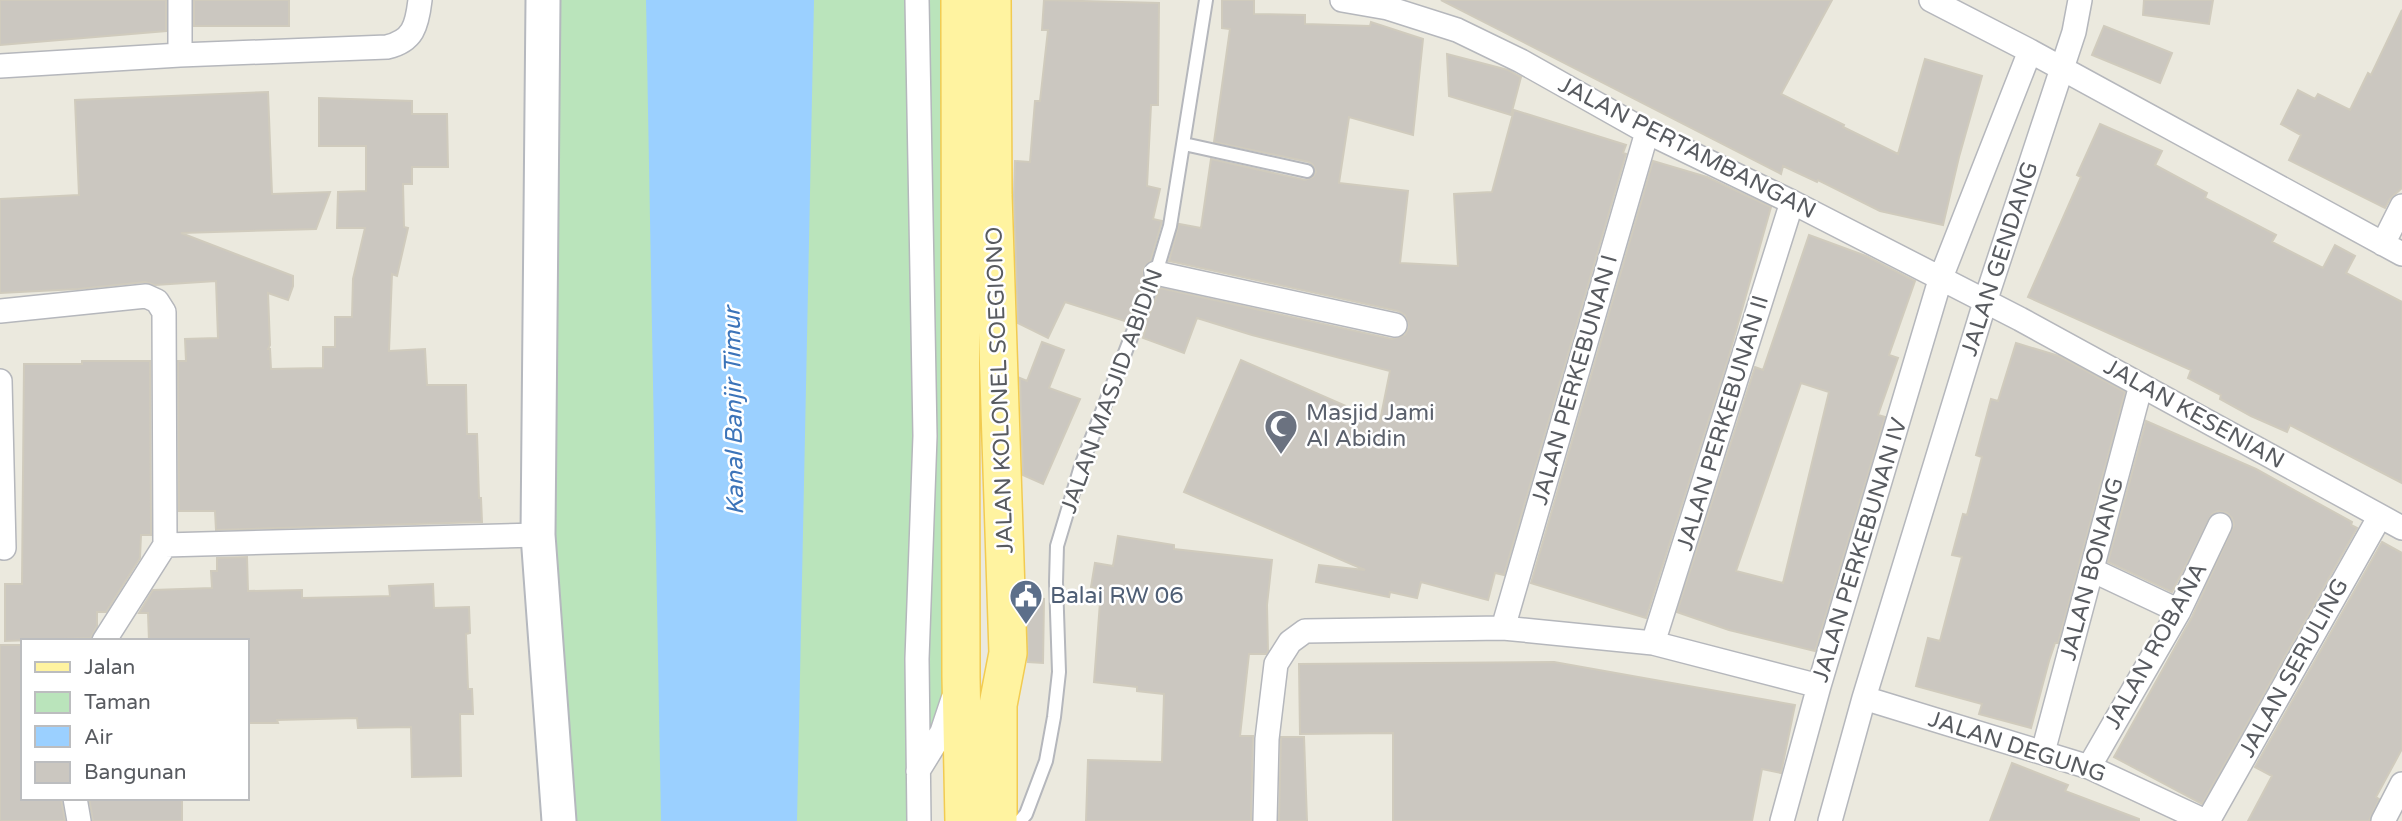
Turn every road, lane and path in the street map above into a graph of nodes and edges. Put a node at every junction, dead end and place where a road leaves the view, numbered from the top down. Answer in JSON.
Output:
{"nodes":[{"id":1,"x":180,"y":0,"type":"edge"},
{"id":2,"x":420,"y":0,"type":"edge"},
{"id":3,"x":543,"y":0,"type":"edge"},
{"id":4,"x":916,"y":0,"type":"edge"},
{"id":5,"x":960,"y":0,"type":"edge"},
{"id":6,"x":992,"y":0,"type":"edge"},
{"id":7,"x":1206,"y":0,"type":"edge"},
{"id":8,"x":1342,"y":0,"type":"edge"},
{"id":9,"x":1931,"y":0,"type":"edge"},
{"id":10,"x":2080,"y":0,"type":"edge"},
{"id":11,"x":2030,"y":51,"type":"junction"},
{"id":12,"x":180,"y":55,"type":"junction"},
{"id":13,"x":0,"y":66,"type":"edge"},
{"id":14,"x":2062,"y":68,"type":"junction"},
{"id":15,"x":1647,"y":132,"type":"junction"},
{"id":16,"x":1184,"y":144,"type":"junction"},
{"id":17,"x":1307,"y":171,"type":"dead end"},
{"id":18,"x":1792,"y":202,"type":"junction"},
{"id":19,"x":2402,"y":206,"type":"edge"},
{"id":20,"x":2393,"y":249,"type":"edge"},
{"id":21,"x":1156,"y":273,"type":"junction"},
{"id":22,"x":1940,"y":279,"type":"junction"},
{"id":23,"x":1985,"y":302,"type":"junction"},
{"id":24,"x":0,"y":311,"type":"edge"},
{"id":25,"x":1395,"y":325,"type":"dead end"},
{"id":26,"x":0,"y":381,"type":"edge"},
{"id":27,"x":2141,"y":385,"type":"junction"},
{"id":28,"x":2380,"y":516,"type":"junction"},
{"id":29,"x":2220,"y":525,"type":"dead end"},
{"id":30,"x":2402,"y":528,"type":"edge"},
{"id":31,"x":538,"y":535,"type":"junction"},
{"id":32,"x":165,"y":545,"type":"junction"},
{"id":33,"x":4,"y":548,"type":"dead end"},
{"id":34,"x":2092,"y":570,"type":"junction"},
{"id":35,"x":2179,"y":611,"type":"junction"},
{"id":36,"x":1503,"y":628,"type":"junction"},
{"id":37,"x":105,"y":639,"type":"edge"},
{"id":38,"x":1653,"y":643,"type":"junction"},
{"id":39,"x":961,"y":677,"type":"junction"},
{"id":40,"x":1819,"y":686,"type":"junction"},
{"id":41,"x":1864,"y":698,"type":"junction"},
{"id":42,"x":2043,"y":752,"type":"junction"},
{"id":43,"x":2089,"y":766,"type":"junction"},
{"id":44,"x":918,"y":771,"type":"junction"},
{"id":45,"x":2402,"y":784,"type":"edge"},
{"id":46,"x":75,"y":800,"type":"edge"},
{"id":47,"x":79,"y":821,"type":"edge"},
{"id":48,"x":559,"y":821,"type":"edge"},
{"id":49,"x":919,"y":821,"type":"edge"},
{"id":50,"x":996,"y":821,"type":"edge"},
{"id":51,"x":1265,"y":821,"type":"edge"},
{"id":52,"x":1782,"y":821,"type":"edge"},
{"id":53,"x":1830,"y":821,"type":"edge"},
{"id":54,"x":2207,"y":821,"type":"edge"},
{"id":55,"x":2383,"y":821,"type":"edge"}],
"edges":[{"from":1,"to":12,"type":"street"},
{"from":2,"to":12,"type":"street"},
{"from":3,"to":31,"type":"street"},
{"from":4,"to":44,"type":"street"},
{"from":5,"to":39,"type":"main road","name":"JALAN KOLONEL SOEGIONO"},
{"from":6,"to":50,"type":"main road","name":"JALAN KOLONEL SOEGIONO"},
{"from":7,"to":16,"type":"lane","name":"JALAN MASJID ABIDIN"},
{"from":8,"to":15,"type":"street","name":"JALAN PERTAMBANGAN"},
{"from":9,"to":11,"type":"street"},
{"from":10,"to":14,"type":"street","name":"JALAN GENDANG"},
{"from":11,"to":14,"type":"street"},
{"from":11,"to":22,"type":"street","name":"JALAN GENDANG"},
{"from":12,"to":13,"type":"street"},
{"from":14,"to":20,"type":"street"},
{"from":14,"to":23,"type":"street","name":"JALAN GENDANG"},
{"from":15,"to":18,"type":"street","name":"JALAN PERTAMBANGAN"},
{"from":15,"to":36,"type":"street","name":"JALAN PERKEBUNAN I"},
{"from":16,"to":17,"type":"lane"},
{"from":16,"to":21,"type":"lane","name":"JALAN MASJID ABIDIN"},
{"from":18,"to":22,"type":"street","name":"JALAN PERTAMBANGAN"},
{"from":18,"to":38,"type":"street","name":"JALAN PERKEBUNAN II"},
{"from":19,"to":20,"type":"street"},
{"from":21,"to":25,"type":"street"},
{"from":21,"to":50,"type":"lane","name":"JALAN MASJID ABIDIN"},
{"from":22,"to":23,"type":"street","name":"JALAN PERTAMBANGAN"},
{"from":22,"to":40,"type":"street","name":"JALAN PERKEBUNAN IV"},
{"from":23,"to":27,"type":"street","name":"JALAN KESENIAN"},
{"from":23,"to":41,"type":"street","name":"JALAN GENDANG"},
{"from":24,"to":32,"type":"street"},
{"from":26,"to":33,"type":"street"},
{"from":27,"to":28,"type":"street","name":"JALAN KESENIAN"},
{"from":27,"to":34,"type":"street","name":"JALAN BONANG"},
{"from":28,"to":30,"type":"street","name":"JALAN KESENIAN"},
{"from":28,"to":54,"type":"street","name":"JALAN SERULING"},
{"from":29,"to":35,"type":"street","name":"JALAN ROBANA"},
{"from":31,"to":32,"type":"street"},
{"from":31,"to":48,"type":"street"},
{"from":32,"to":37,"type":"street"},
{"from":34,"to":35,"type":"street"},
{"from":34,"to":42,"type":"street","name":"JALAN BONANG"},
{"from":35,"to":43,"type":"street","name":"JALAN ROBANA"},
{"from":36,"to":38,"type":"street"},
{"from":36,"to":51,"type":"street"},
{"from":38,"to":40,"type":"street"},
{"from":39,"to":44,"type":"street"},
{"from":39,"to":50,"type":"main road","name":"JALAN KOLONEL SOEGIONO"},
{"from":40,"to":52,"type":"street","name":"JALAN PERKEBUNAN IV"},
{"from":41,"to":42,"type":"street","name":"JALAN DEGUNG"},
{"from":41,"to":53,"type":"street","name":"JALAN GENDANG"},
{"from":42,"to":43,"type":"street","name":"JALAN DEGUNG"},
{"from":43,"to":54,"type":"street","name":"JALAN DEGUNG"},
{"from":44,"to":49,"type":"street"},
{"from":45,"to":55,"type":"street"},
{"from":46,"to":47,"type":"street"}]}
